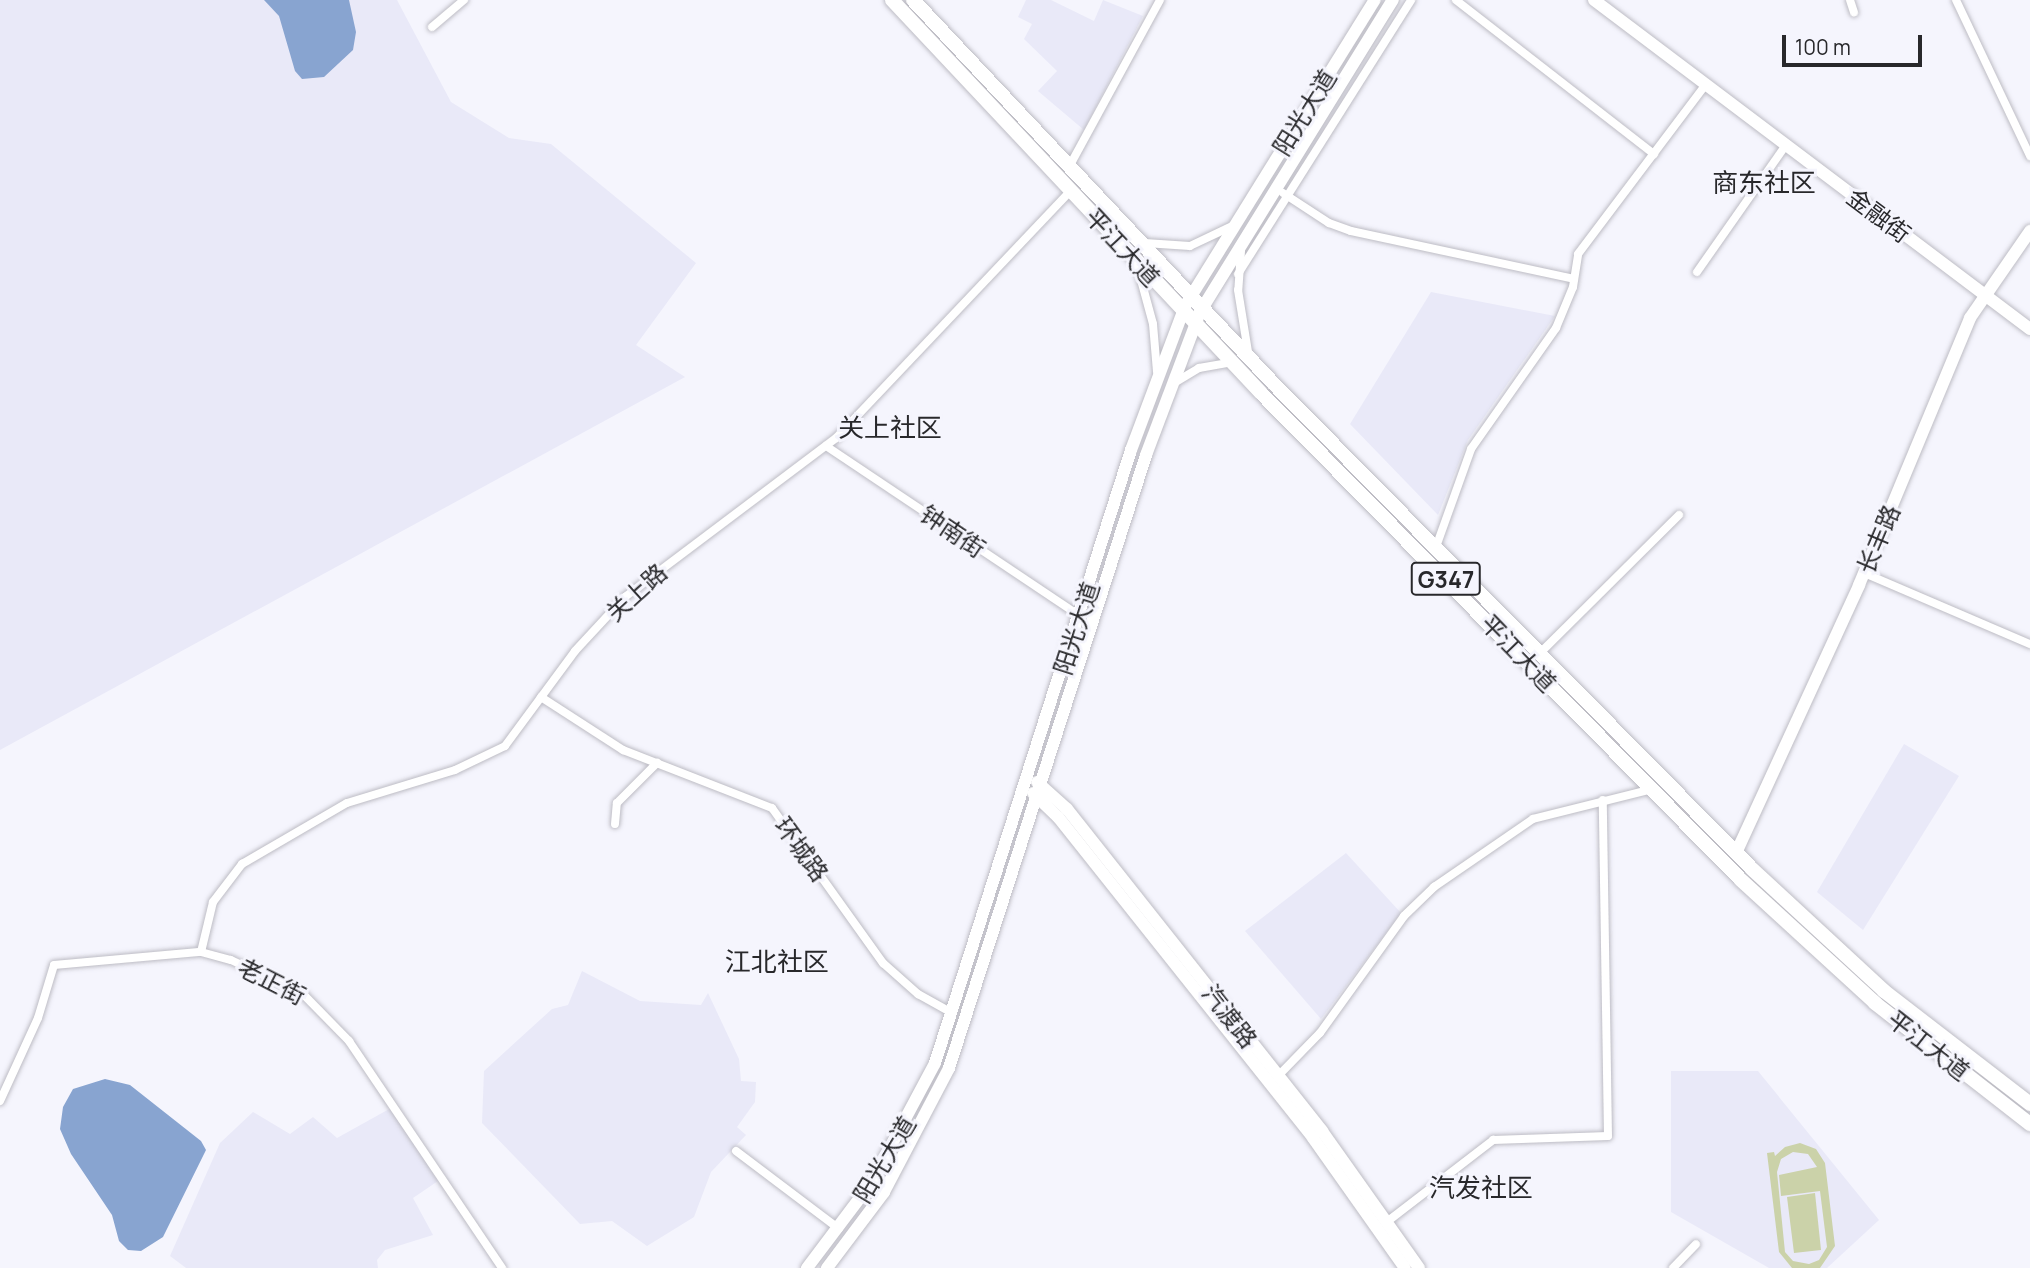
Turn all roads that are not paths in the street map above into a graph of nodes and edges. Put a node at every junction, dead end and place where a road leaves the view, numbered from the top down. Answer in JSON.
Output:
{"nodes":[{"id":1,"x":464,"y":0,"type":"edge"},
{"id":2,"x":892,"y":0,"type":"edge"},
{"id":3,"x":913,"y":0,"type":"edge"},
{"id":4,"x":1160,"y":0,"type":"edge"},
{"id":5,"x":1375,"y":0,"type":"edge"},
{"id":6,"x":1393,"y":0,"type":"edge"},
{"id":7,"x":1411,"y":0,"type":"edge"},
{"id":8,"x":1456,"y":0,"type":"edge"},
{"id":9,"x":1594,"y":0,"type":"edge"},
{"id":10,"x":1850,"y":0,"type":"edge"},
{"id":11,"x":1956,"y":0,"type":"edge"},
{"id":12,"x":1854,"y":12,"type":"dead end"},
{"id":13,"x":432,"y":27,"type":"dead end"},
{"id":14,"x":1706,"y":84,"type":"junction"},
{"id":15,"x":1786,"y":145,"type":"junction"},
{"id":16,"x":1654,"y":154,"type":"junction"},
{"id":17,"x":2030,"y":156,"type":"edge"},
{"id":18,"x":1069,"y":167,"type":"junction"},
{"id":19,"x":1275,"y":187,"type":"junction"},
{"id":20,"x":1070,"y":191,"type":"junction"},
{"id":21,"x":1287,"y":195,"type":"junction"},
{"id":22,"x":1234,"y":224,"type":"junction"},
{"id":23,"x":2030,"y":231,"type":"edge"},
{"id":24,"x":1242,"y":239,"type":"junction"},
{"id":25,"x":1138,"y":241,"type":"junction"},
{"id":26,"x":1135,"y":259,"type":"junction"},
{"id":27,"x":1697,"y":272,"type":"dead end"},
{"id":28,"x":1238,"y":274,"type":"junction"},
{"id":29,"x":1574,"y":279,"type":"junction"},
{"id":30,"x":1984,"y":294,"type":"junction"},
{"id":31,"x":1190,"y":296,"type":"junction"},
{"id":32,"x":1202,"y":308,"type":"junction"},
{"id":33,"x":1183,"y":311,"type":"junction"},
{"id":34,"x":1195,"y":323,"type":"junction"},
{"id":35,"x":2030,"y":329,"type":"edge"},
{"id":36,"x":1250,"y":359,"type":"junction"},
{"id":37,"x":1232,"y":362,"type":"junction"},
{"id":38,"x":1157,"y":380,"type":"junction"},
{"id":39,"x":1172,"y":384,"type":"junction"},
{"id":40,"x":826,"y":446,"type":"junction"},
{"id":41,"x":1679,"y":515,"type":"dead end"},
{"id":42,"x":1436,"y":547,"type":"junction"},
{"id":43,"x":1864,"y":573,"type":"junction"},
{"id":44,"x":1081,"y":617,"type":"junction"},
{"id":45,"x":2030,"y":643,"type":"edge"},
{"id":46,"x":1540,"y":653,"type":"junction"},
{"id":47,"x":541,"y":697,"type":"junction"},
{"id":48,"x":657,"y":763,"type":"junction"},
{"id":49,"x":1027,"y":780,"type":"junction"},
{"id":50,"x":1652,"y":789,"type":"junction"},
{"id":51,"x":1039,"y":791,"type":"junction"},
{"id":52,"x":1603,"y":800,"type":"junction"},
{"id":53,"x":615,"y":824,"type":"dead end"},
{"id":54,"x":1736,"y":853,"type":"junction"},
{"id":55,"x":201,"y":952,"type":"junction"},
{"id":56,"x":952,"y":1013,"type":"junction"},
{"id":57,"x":1278,"y":1076,"type":"junction"},
{"id":58,"x":0,"y":1101,"type":"edge"},
{"id":59,"x":2030,"y":1104,"type":"edge"},
{"id":60,"x":2030,"y":1124,"type":"edge"},
{"id":61,"x":736,"y":1151,"type":"dead end"},
{"id":62,"x":1388,"y":1221,"type":"junction"},
{"id":63,"x":839,"y":1229,"type":"junction"},
{"id":64,"x":1696,"y":1244,"type":"dead end"},
{"id":65,"x":832,"y":1266,"type":"edge"},
{"id":66,"x":502,"y":1268,"type":"edge"},
{"id":67,"x":807,"y":1268,"type":"edge"},
{"id":68,"x":1405,"y":1268,"type":"edge"},
{"id":69,"x":1419,"y":1268,"type":"edge"},
{"id":70,"x":1673,"y":1268,"type":"edge"}],
"edges":[{"from":1,"to":13,"type":"street"},
{"from":2,"to":20,"type":"highway","name":"平江大道","number":"G347"},
{"from":3,"to":18,"type":"highway","name":"平江大道","number":"G347"},
{"from":4,"to":18,"type":"street"},
{"from":5,"to":22,"type":"street","name":"阳光大道"},
{"from":6,"to":19,"type":"street","name":"阳光大道"},
{"from":7,"to":21,"type":"street"},
{"from":8,"to":16,"type":"street"},
{"from":9,"to":14,"type":"street","name":"金融街"},
{"from":10,"to":12,"type":"street"},
{"from":11,"to":17,"type":"street"},
{"from":14,"to":15,"type":"street","name":"金融街"},
{"from":14,"to":16,"type":"street"},
{"from":15,"to":27,"type":"street"},
{"from":15,"to":30,"type":"street","name":"金融街"},
{"from":16,"to":29,"type":"street"},
{"from":18,"to":25,"type":"highway","name":"平江大道","number":"G347"},
{"from":19,"to":21,"type":"street"},
{"from":19,"to":24,"type":"street","name":"阳光大道"},
{"from":20,"to":26,"type":"highway","name":"平江大道","number":"G347"},
{"from":20,"to":40,"type":"street","name":"关上路"},
{"from":21,"to":28,"type":"street"},
{"from":21,"to":29,"type":"street"},
{"from":22,"to":25,"type":"street"},
{"from":22,"to":31,"type":"street","name":"阳光大道"},
{"from":23,"to":30,"type":"street","name":"长丰路"},
{"from":24,"to":28,"type":"street"},
{"from":24,"to":32,"type":"street","name":"阳光大道"},
{"from":25,"to":31,"type":"highway","name":"平江大道","number":"G347"},
{"from":26,"to":33,"type":"highway","name":"平江大道","number":"G347"},
{"from":26,"to":38,"type":"street"},
{"from":28,"to":36,"type":"street"},
{"from":29,"to":42,"type":"street"},
{"from":30,"to":35,"type":"street","name":"金融街"},
{"from":30,"to":43,"type":"street","name":"长丰路"},
{"from":31,"to":32,"type":"highway","name":"平江大道","number":"G347"},
{"from":31,"to":33,"type":"street","name":"阳光大道"},
{"from":32,"to":34,"type":"street","name":"阳光大道"},
{"from":32,"to":36,"type":"highway","name":"平江大道","number":"G347"},
{"from":33,"to":34,"type":"highway","name":"平江大道","number":"G347"},
{"from":33,"to":38,"type":"street","name":"阳光大道"},
{"from":34,"to":37,"type":"highway","name":"平江大道","number":"G347"},
{"from":34,"to":39,"type":"street","name":"阳光大道"},
{"from":36,"to":42,"type":"highway","name":"平江大道","number":"G347"},
{"from":37,"to":39,"type":"street"},
{"from":37,"to":50,"type":"highway","name":"平江大道","number":"G347"},
{"from":38,"to":44,"type":"street","name":"阳光大道"},
{"from":39,"to":51,"type":"street","name":"阳光大道"},
{"from":40,"to":44,"type":"street","name":"钟南街"},
{"from":40,"to":47,"type":"street","name":"关上路"},
{"from":41,"to":46,"type":"street"},
{"from":42,"to":46,"type":"highway","name":"平江大道","number":"G347"},
{"from":43,"to":45,"type":"street"},
{"from":43,"to":54,"type":"street","name":"长丰路"},
{"from":44,"to":49,"type":"street","name":"阳光大道"},
{"from":46,"to":54,"type":"highway","name":"平江大道","number":"G347"},
{"from":47,"to":48,"type":"street","name":"环城路"},
{"from":47,"to":55,"type":"street","name":"关上路"},
{"from":48,"to":53,"type":"street"},
{"from":48,"to":56,"type":"street","name":"环城路"},
{"from":49,"to":51,"type":"street","name":"汽渡路"},
{"from":49,"to":56,"type":"street","name":"阳光大道"},
{"from":50,"to":52,"type":"street"},
{"from":50,"to":60,"type":"highway","name":"平江大道","number":"G347"},
{"from":51,"to":57,"type":"street","name":"汽渡路"},
{"from":51,"to":65,"type":"street","name":"阳光大道"},
{"from":51,"to":68,"type":"street","name":"汽渡路"},
{"from":52,"to":57,"type":"street"},
{"from":52,"to":62,"type":"street"},
{"from":54,"to":59,"type":"highway","name":"平江大道","number":"G347"},
{"from":55,"to":58,"type":"street","name":"老正街"},
{"from":55,"to":66,"type":"street","name":"老正街"},
{"from":56,"to":63,"type":"street","name":"阳光大道"},
{"from":57,"to":62,"type":"street","name":"汽渡路"},
{"from":61,"to":63,"type":"street"},
{"from":62,"to":69,"type":"street","name":"汽渡路"},
{"from":63,"to":67,"type":"street","name":"阳光大道"},
{"from":64,"to":70,"type":"street"}]}
